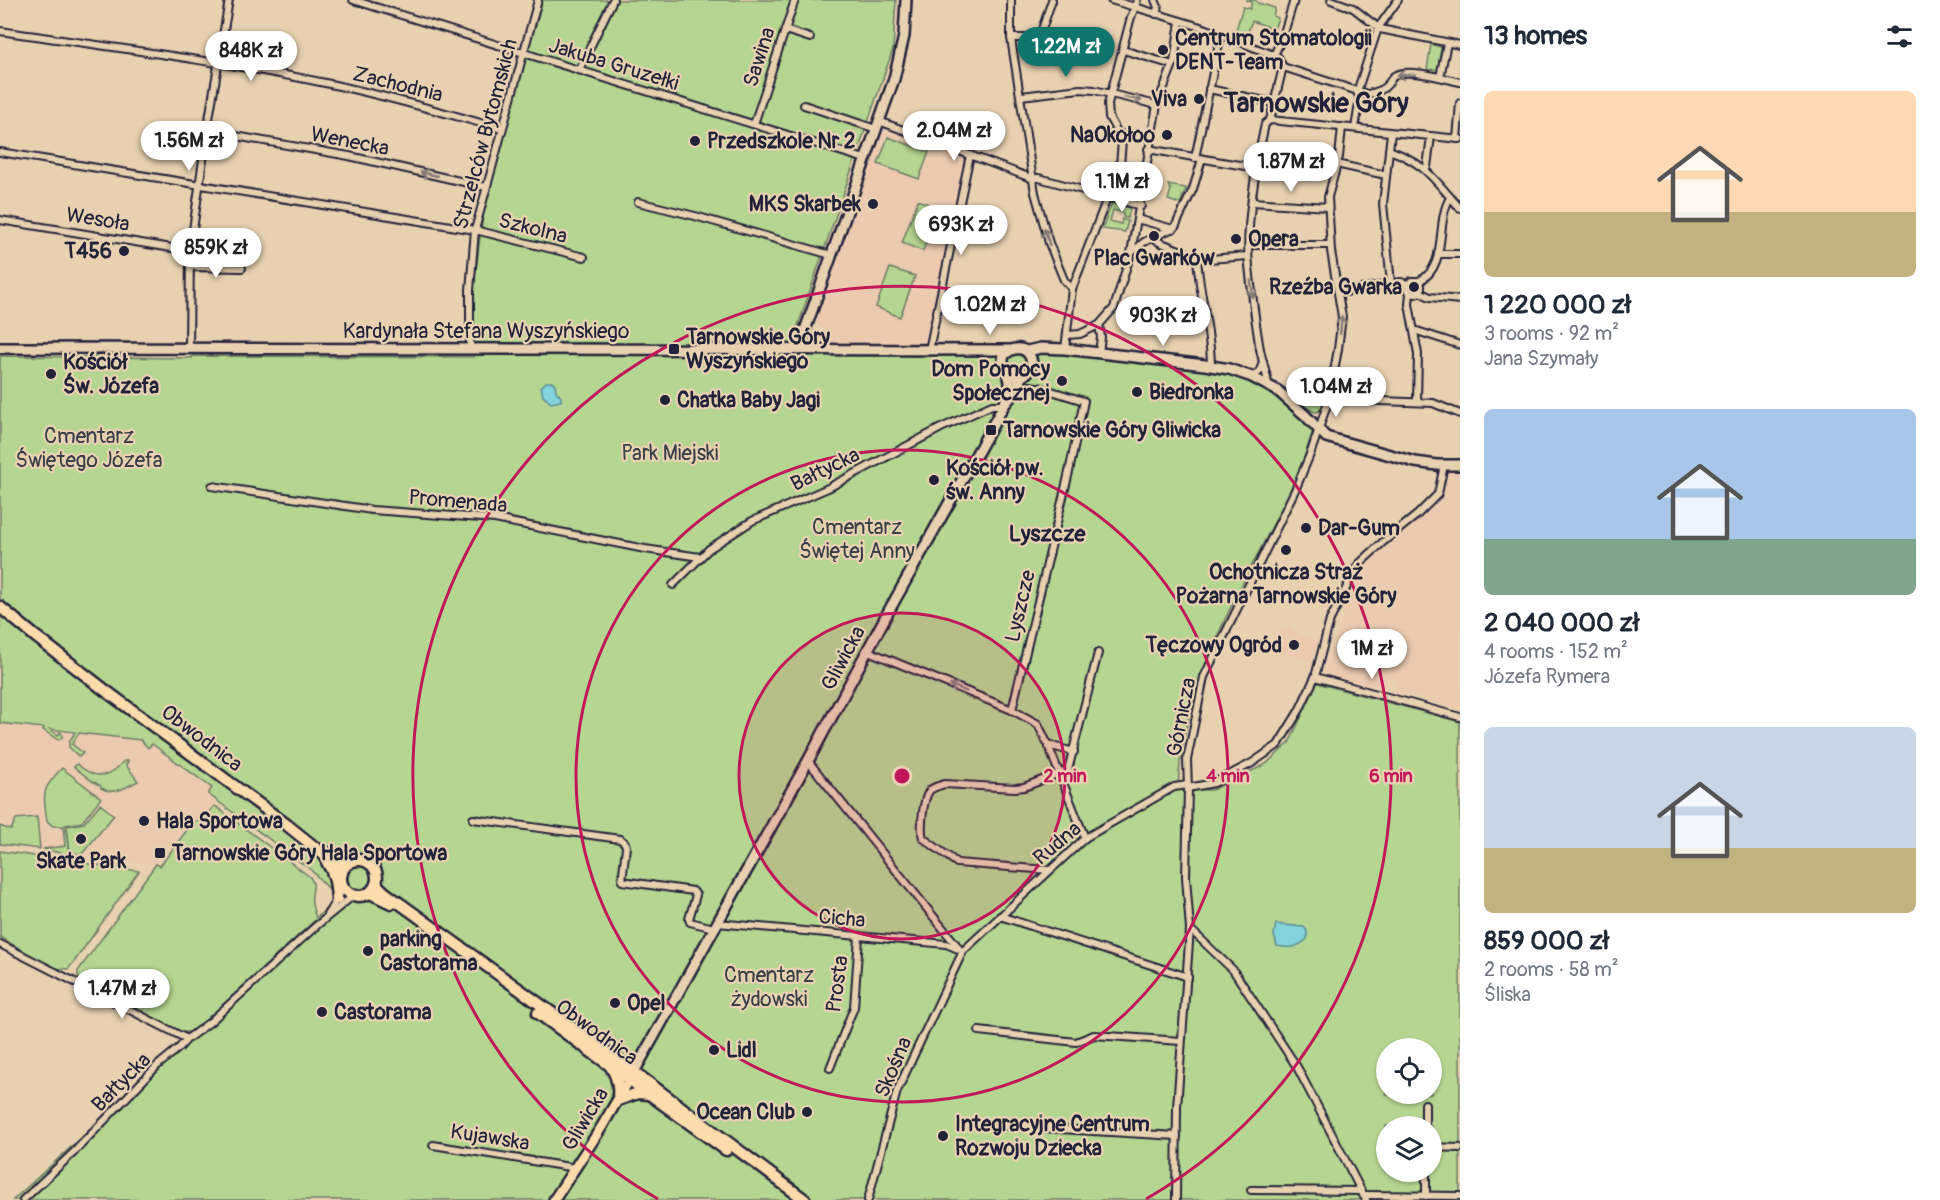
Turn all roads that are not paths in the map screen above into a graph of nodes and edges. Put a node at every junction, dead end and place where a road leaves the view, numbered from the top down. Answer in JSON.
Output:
{"nodes":[{"id":1,"x":229,"y":0,"type":"edge"},
{"id":2,"x":353,"y":0,"type":"edge"},
{"id":3,"x":538,"y":0,"type":"edge"},
{"id":4,"x":613,"y":0,"type":"edge"},
{"id":5,"x":795,"y":0,"type":"edge"},
{"id":6,"x":906,"y":0,"type":"edge"},
{"id":7,"x":1011,"y":0,"type":"edge"},
{"id":8,"x":1052,"y":0,"type":"edge"},
{"id":9,"x":1111,"y":0,"type":"edge"},
{"id":10,"x":1155,"y":0,"type":"edge"},
{"id":11,"x":1294,"y":0,"type":"edge"},
{"id":12,"x":1331,"y":0,"type":"edge"},
{"id":13,"x":1398,"y":0,"type":"edge"},
{"id":14,"x":1344,"y":2,"type":"edge"},
{"id":15,"x":1136,"y":4,"type":"edge"},
{"id":16,"x":1156,"y":14,"type":"junction"},
{"id":17,"x":1180,"y":21,"type":"junction"},
{"id":18,"x":1378,"y":28,"type":"junction"},
{"id":19,"x":785,"y":30,"type":"junction"},
{"id":20,"x":0,"y":31,"type":"edge"},
{"id":21,"x":1221,"y":34,"type":"junction"},
{"id":22,"x":810,"y":38,"type":"dead end"},
{"id":23,"x":1011,"y":38,"type":"junction"},
{"id":24,"x":1447,"y":43,"type":"junction"},
{"id":25,"x":1460,"y":45,"type":"edge"},
{"id":26,"x":1123,"y":50,"type":"junction"},
{"id":27,"x":523,"y":54,"type":"junction"},
{"id":28,"x":1276,"y":56,"type":"junction"},
{"id":29,"x":219,"y":64,"type":"junction"},
{"id":30,"x":1173,"y":65,"type":"junction"},
{"id":31,"x":1283,"y":67,"type":"junction"},
{"id":32,"x":579,"y":70,"type":"junction"},
{"id":33,"x":1440,"y":77,"type":"junction"},
{"id":34,"x":1460,"y":82,"type":"edge"},
{"id":35,"x":1209,"y":89,"type":"junction"},
{"id":36,"x":1358,"y":92,"type":"junction"},
{"id":37,"x":1110,"y":94,"type":"junction"},
{"id":38,"x":1021,"y":96,"type":"junction"},
{"id":39,"x":1274,"y":103,"type":"junction"},
{"id":40,"x":1460,"y":103,"type":"edge"},
{"id":41,"x":804,"y":105,"type":"dead end"},
{"id":42,"x":1157,"y":105,"type":"junction"},
{"id":43,"x":1270,"y":120,"type":"junction"},
{"id":44,"x":754,"y":124,"type":"junction"},
{"id":45,"x":878,"y":125,"type":"junction"},
{"id":46,"x":1342,"y":127,"type":"junction"},
{"id":47,"x":1354,"y":128,"type":"junction"},
{"id":48,"x":502,"y":129,"type":"junction"},
{"id":49,"x":207,"y":130,"type":"junction"},
{"id":50,"x":1391,"y":133,"type":"junction"},
{"id":51,"x":1118,"y":134,"type":"junction"},
{"id":52,"x":1431,"y":136,"type":"junction"},
{"id":53,"x":1150,"y":137,"type":"junction"},
{"id":54,"x":1458,"y":139,"type":"edge"},
{"id":55,"x":1149,"y":149,"type":"junction"},
{"id":56,"x":1389,"y":150,"type":"junction"},
{"id":57,"x":0,"y":152,"type":"edge"},
{"id":58,"x":970,"y":155,"type":"junction"},
{"id":59,"x":1199,"y":158,"type":"junction"},
{"id":60,"x":866,"y":159,"type":"junction"},
{"id":61,"x":1336,"y":164,"type":"junction"},
{"id":62,"x":1427,"y":167,"type":"dead end"},
{"id":63,"x":1256,"y":168,"type":"junction"},
{"id":64,"x":1386,"y":175,"type":"junction"},
{"id":65,"x":1034,"y":178,"type":"junction"},
{"id":66,"x":199,"y":185,"type":"junction"},
{"id":67,"x":486,"y":187,"type":"junction"},
{"id":68,"x":1110,"y":198,"type":"junction"},
{"id":69,"x":1450,"y":198,"type":"junction"},
{"id":70,"x":638,"y":202,"type":"dead end"},
{"id":71,"x":1252,"y":202,"type":"junction"},
{"id":72,"x":1141,"y":206,"type":"junction"},
{"id":73,"x":1328,"y":207,"type":"junction"},
{"id":74,"x":1460,"y":208,"type":"edge"},
{"id":75,"x":1137,"y":219,"type":"junction"},
{"id":76,"x":0,"y":220,"type":"edge"},
{"id":77,"x":1173,"y":229,"type":"junction"},
{"id":78,"x":475,"y":230,"type":"junction"},
{"id":79,"x":1154,"y":237,"type":"junction"},
{"id":80,"x":1249,"y":245,"type":"junction"},
{"id":81,"x":1330,"y":245,"type":"junction"},
{"id":82,"x":190,"y":251,"type":"junction"},
{"id":83,"x":1131,"y":254,"type":"junction"},
{"id":84,"x":1438,"y":254,"type":"junction"},
{"id":85,"x":1460,"y":254,"type":"edge"},
{"id":86,"x":831,"y":255,"type":"junction"},
{"id":87,"x":1248,"y":256,"type":"junction"},
{"id":88,"x":584,"y":257,"type":"dead end"},
{"id":89,"x":1197,"y":257,"type":"junction"},
{"id":90,"x":190,"y":267,"type":"junction"},
{"id":91,"x":242,"y":268,"type":"dead end"},
{"id":92,"x":1419,"y":281,"type":"junction"},
{"id":93,"x":1391,"y":284,"type":"junction"},
{"id":94,"x":1408,"y":284,"type":"junction"},
{"id":95,"x":1072,"y":289,"type":"junction"},
{"id":96,"x":1420,"y":292,"type":"junction"},
{"id":97,"x":1339,"y":293,"type":"junction"},
{"id":98,"x":1410,"y":293,"type":"junction"},
{"id":99,"x":1460,"y":300,"type":"edge"},
{"id":100,"x":1099,"y":325,"type":"junction"},
{"id":101,"x":1414,"y":330,"type":"junction"},
{"id":102,"x":1067,"y":335,"type":"junction"},
{"id":103,"x":1460,"y":345,"type":"edge"},
{"id":104,"x":0,"y":348,"type":"edge"},
{"id":105,"x":189,"y":348,"type":"junction"},
{"id":106,"x":470,"y":349,"type":"junction"},
{"id":107,"x":1052,"y":349,"type":"junction"},
{"id":108,"x":1065,"y":349,"type":"junction"},
{"id":109,"x":798,"y":350,"type":"junction"},
{"id":110,"x":929,"y":350,"type":"junction"},
{"id":111,"x":1009,"y":350,"type":"junction"},
{"id":112,"x":971,"y":351,"type":"junction"},
{"id":113,"x":1027,"y":351,"type":"junction"},
{"id":114,"x":1099,"y":353,"type":"junction"},
{"id":115,"x":1002,"y":361,"type":"junction"},
{"id":116,"x":1263,"y":361,"type":"junction"},
{"id":117,"x":1031,"y":362,"type":"junction"},
{"id":118,"x":1211,"y":366,"type":"junction"},
{"id":119,"x":1008,"y":375,"type":"junction"},
{"id":120,"x":1021,"y":377,"type":"junction"},
{"id":121,"x":1252,"y":377,"type":"junction"},
{"id":122,"x":1268,"y":385,"type":"junction"},
{"id":123,"x":1017,"y":387,"type":"junction"},
{"id":124,"x":1329,"y":399,"type":"junction"},
{"id":125,"x":1417,"y":402,"type":"junction"},
{"id":126,"x":1004,"y":405,"type":"junction"},
{"id":127,"x":1460,"y":414,"type":"edge"},
{"id":128,"x":1318,"y":430,"type":"junction"},
{"id":129,"x":1444,"y":465,"type":"junction"},
{"id":130,"x":1460,"y":465,"type":"edge"},
{"id":131,"x":212,"y":486,"type":"dead end"},
{"id":132,"x":700,"y":557,"type":"junction"},
{"id":133,"x":673,"y":585,"type":"dead end"},
{"id":134,"x":0,"y":607,"type":"edge"},
{"id":135,"x":868,"y":651,"type":"junction"},
{"id":136,"x":1098,"y":653,"type":"dead end"},
{"id":137,"x":1315,"y":677,"type":"junction"},
{"id":138,"x":94,"y":681,"type":"junction"},
{"id":139,"x":1012,"y":710,"type":"junction"},
{"id":140,"x":1460,"y":717,"type":"edge"},
{"id":141,"x":1048,"y":745,"type":"junction"},
{"id":142,"x":1074,"y":752,"type":"junction"},
{"id":143,"x":808,"y":761,"type":"junction"},
{"id":144,"x":1060,"y":774,"type":"junction"},
{"id":145,"x":1188,"y":787,"type":"junction"},
{"id":146,"x":473,"y":819,"type":"dead end"},
{"id":147,"x":1085,"y":838,"type":"junction"},
{"id":148,"x":322,"y":854,"type":"junction"},
{"id":149,"x":349,"y":863,"type":"junction"},
{"id":150,"x":1049,"y":870,"type":"junction"},
{"id":151,"x":342,"y":873,"type":"junction"},
{"id":152,"x":344,"y":887,"type":"junction"},
{"id":153,"x":373,"y":888,"type":"junction"},
{"id":154,"x":354,"y":895,"type":"junction"},
{"id":155,"x":337,"y":899,"type":"junction"},
{"id":156,"x":1000,"y":916,"type":"junction"},
{"id":157,"x":325,"y":918,"type":"junction"},
{"id":158,"x":716,"y":926,"type":"junction"},
{"id":159,"x":1190,"y":929,"type":"junction"},
{"id":160,"x":859,"y":937,"type":"junction"},
{"id":161,"x":0,"y":944,"type":"edge"},
{"id":162,"x":963,"y":951,"type":"junction"},
{"id":163,"x":1188,"y":977,"type":"junction"},
{"id":164,"x":979,"y":1031,"type":"dead end"},
{"id":165,"x":187,"y":1039,"type":"junction"},
{"id":166,"x":1181,"y":1041,"type":"junction"},
{"id":167,"x":610,"y":1065,"type":"junction"},
{"id":168,"x":830,"y":1068,"type":"dead end"},
{"id":169,"x":632,"y":1076,"type":"junction"},
{"id":170,"x":648,"y":1094,"type":"junction"},
{"id":171,"x":618,"y":1100,"type":"junction"},
{"id":172,"x":1425,"y":1104,"type":"dead end"},
{"id":173,"x":1425,"y":1116,"type":"edge"},
{"id":174,"x":991,"y":1125,"type":"dead end"},
{"id":175,"x":1177,"y":1136,"type":"junction"},
{"id":176,"x":433,"y":1145,"type":"dead end"},
{"id":177,"x":1442,"y":1147,"type":"edge"},
{"id":178,"x":1460,"y":1148,"type":"edge"},
{"id":179,"x":576,"y":1168,"type":"junction"},
{"id":180,"x":1426,"y":1182,"type":"edge"},
{"id":181,"x":1251,"y":1190,"type":"dead end"},
{"id":182,"x":1364,"y":1195,"type":"edge"},
{"id":183,"x":1426,"y":1196,"type":"junction"},
{"id":184,"x":1460,"y":1196,"type":"edge"},
{"id":185,"x":804,"y":1199,"type":"edge"},
{"id":186,"x":23,"y":1200,"type":"edge"},
{"id":187,"x":554,"y":1200,"type":"edge"},
{"id":188,"x":868,"y":1200,"type":"edge"},
{"id":189,"x":1176,"y":1200,"type":"edge"}],
"edges":[{"from":1,"to":29,"type":"street"},
{"from":2,"to":27,"type":"street","name":"Jakuba Gruzełki"},
{"from":3,"to":27,"type":"street","name":"Strzelców Bytomskich"},
{"from":4,"to":32,"type":"street"},
{"from":5,"to":19,"type":"street","name":"Sawina"},
{"from":6,"to":45,"type":"street"},
{"from":7,"to":23,"type":"street"},
{"from":8,"to":23,"type":"street"},
{"from":9,"to":15,"type":"street"},
{"from":10,"to":16,"type":"street"},
{"from":11,"to":28,"type":"street"},
{"from":12,"to":14,"type":"street"},
{"from":13,"to":18,"type":"street"},
{"from":14,"to":18,"type":"street"},
{"from":15,"to":16,"type":"street"},
{"from":15,"to":26,"type":"street"},
{"from":16,"to":17,"type":"street"},
{"from":17,"to":21,"type":"street"},
{"from":17,"to":30,"type":"street"},
{"from":18,"to":24,"type":"street"},
{"from":18,"to":36,"type":"street"},
{"from":19,"to":22,"type":"street"},
{"from":19,"to":44,"type":"street","name":"Sawina"},
{"from":20,"to":29,"type":"street","name":"Zachodnia"},
{"from":21,"to":28,"type":"street"},
{"from":21,"to":35,"type":"street"},
{"from":23,"to":38,"type":"street"},
{"from":24,"to":25,"type":"street"},
{"from":24,"to":33,"type":"street"},
{"from":26,"to":30,"type":"street"},
{"from":26,"to":37,"type":"street"},
{"from":27,"to":32,"type":"street","name":"Jakuba Gruzełki"},
{"from":27,"to":48,"type":"street","name":"Strzelców Bytomskich"},
{"from":28,"to":31,"type":"street"},
{"from":29,"to":48,"type":"street","name":"Zachodnia"},
{"from":29,"to":49,"type":"street"},
{"from":30,"to":42,"type":"street"},
{"from":31,"to":36,"type":"street"},
{"from":31,"to":39,"type":"street"},
{"from":32,"to":44,"type":"street","name":"Jakuba Gruzełki"},
{"from":33,"to":34,"type":"street"},
{"from":33,"to":36,"type":"street","one_way":true},
{"from":35,"to":39,"type":"street"},
{"from":35,"to":59,"type":"street"},
{"from":36,"to":47,"type":"street"},
{"from":37,"to":38,"type":"street"},
{"from":37,"to":42,"type":"street","one_way":true},
{"from":37,"to":51,"type":"street"},
{"from":38,"to":65,"type":"street"},
{"from":39,"to":43,"type":"street"},
{"from":40,"to":54,"type":"street"},
{"from":41,"to":45,"type":"street"},
{"from":42,"to":53,"type":"street"},
{"from":43,"to":46,"type":"street"},
{"from":43,"to":63,"type":"street"},
{"from":44,"to":60,"type":"street","name":"Jakuba Gruzełki"},
{"from":45,"to":58,"type":"street"},
{"from":45,"to":60,"type":"street"},
{"from":46,"to":47,"type":"street"},
{"from":46,"to":61,"type":"street","name":"Górnicza"},
{"from":47,"to":50,"type":"street"},
{"from":48,"to":67,"type":"street","name":"Strzelców Bytomskich"},
{"from":49,"to":66,"type":"street"},
{"from":67,"to":49,"type":"street","name":"Wenecka","one_way":true},
{"from":50,"to":52,"type":"street"},
{"from":50,"to":56,"type":"street"},
{"from":51,"to":53,"type":"street"},
{"from":51,"to":68,"type":"street"},
{"from":52,"to":54,"type":"street"},
{"from":52,"to":62,"type":"street"},
{"from":53,"to":55,"type":"street"},
{"from":55,"to":59,"type":"street"},
{"from":55,"to":72,"type":"street"},
{"from":56,"to":64,"type":"street"},
{"from":56,"to":69,"type":"street"},
{"from":57,"to":66,"type":"street","name":"Szkolna"},
{"from":58,"to":65,"type":"street"},
{"from":58,"to":110,"type":"street"},
{"from":59,"to":63,"type":"street"},
{"from":59,"to":77,"type":"street"},
{"from":60,"to":86,"type":"street"},
{"from":61,"to":64,"type":"street"},
{"from":61,"to":73,"type":"street","name":"Górnicza"},
{"from":63,"to":71,"type":"street"},
{"from":64,"to":93,"type":"street"},
{"from":65,"to":68,"type":"street"},
{"from":95,"to":65,"type":"street","one_way":true},
{"from":66,"to":78,"type":"street","name":"Szkolna"},
{"from":66,"to":82,"type":"street"},
{"from":67,"to":78,"type":"street","name":"Strzelców Bytomskich"},
{"from":68,"to":72,"type":"street"},
{"from":68,"to":95,"type":"street"},
{"from":69,"to":74,"type":"street"},
{"from":69,"to":84,"type":"street"},
{"from":70,"to":86,"type":"street"},
{"from":71,"to":73,"type":"street"},
{"from":71,"to":80,"type":"street"},
{"from":72,"to":75,"type":"street"},
{"from":73,"to":81,"type":"street","name":"Górnicza"},
{"from":75,"to":77,"type":"street"},
{"from":75,"to":83,"type":"street"},
{"from":76,"to":82,"type":"street","name":"Wesoła"},
{"from":77,"to":79,"type":"street"},
{"from":78,"to":88,"type":"street","name":"Szkolna"},
{"from":78,"to":106,"type":"street","name":"Strzelców Bytomskich"},
{"from":79,"to":83,"type":"street"},
{"from":79,"to":89,"type":"street"},
{"from":80,"to":81,"type":"street"},
{"from":80,"to":87,"type":"street"},
{"from":81,"to":97,"type":"street","name":"Górnicza"},
{"from":82,"to":90,"type":"street"},
{"from":83,"to":100,"type":"street"},
{"from":84,"to":85,"type":"street"},
{"from":84,"to":92,"type":"street"},
{"from":86,"to":109,"type":"street"},
{"from":87,"to":89,"type":"street"},
{"from":87,"to":116,"type":"street","one_way":true},
{"from":89,"to":118,"type":"street"},
{"from":90,"to":91,"type":"street"},
{"from":90,"to":105,"type":"street"},
{"from":92,"to":94,"type":"street"},
{"from":92,"to":96,"type":"street"},
{"from":93,"to":94,"type":"street"},
{"from":93,"to":97,"type":"street"},
{"from":94,"to":98,"type":"street"},
{"from":95,"to":102,"type":"street"},
{"from":96,"to":98,"type":"street"},
{"from":96,"to":99,"type":"street"},
{"from":124,"to":97,"type":"street","name":"Górnicza","one_way":true},
{"from":98,"to":101,"type":"street"},
{"from":100,"to":102,"type":"street"},
{"from":100,"to":114,"type":"street"},
{"from":101,"to":103,"type":"street"},
{"from":101,"to":125,"type":"street"},
{"from":102,"to":108,"type":"street"},
{"from":104,"to":105,"type":"street","name":"Kardynała Stefana Wyszyńskiego"},
{"from":105,"to":106,"type":"street","name":"Kardynała Stefana Wyszyńskiego"},
{"from":106,"to":109,"type":"street","name":"Kardynała Stefana Wyszyńskiego"},
{"from":107,"to":108,"type":"street"},
{"from":107,"to":113,"type":"street"},
{"from":107,"to":117,"type":"street"},
{"from":108,"to":114,"type":"street"},
{"from":109,"to":110,"type":"street","name":"Kardynała Stefana Wyszyńskiego"},
{"from":110,"to":112,"type":"street","name":"Kardynała Stefana Wyszyńskiego"},
{"from":111,"to":112,"type":"street","name":"Kardynała Stefana Wyszyńskiego"},
{"from":111,"to":113,"type":"street"},
{"from":111,"to":115,"type":"street"},
{"from":112,"to":115,"type":"street","name":"Kardynała Stefana Wyszyńskiego"},
{"from":113,"to":117,"type":"street"},
{"from":114,"to":118,"type":"street"},
{"from":115,"to":119,"type":"street"},
{"from":116,"to":121,"type":"street"},
{"from":116,"to":122,"type":"street"},
{"from":117,"to":120,"type":"street"},
{"from":118,"to":121,"type":"street"},
{"from":119,"to":120,"type":"street"},
{"from":119,"to":126,"type":"street","name":"Gliwicka"},
{"from":120,"to":123,"type":"street","name":"Gliwicka"},
{"from":121,"to":122,"type":"street"},
{"from":122,"to":128,"type":"street"},
{"from":123,"to":126,"type":"street","name":"Gliwicka"},
{"from":123,"to":139,"type":"street","name":"Lyszcze"},
{"from":124,"to":125,"type":"street"},
{"from":124,"to":128,"type":"street","name":"Górnicza"},
{"from":125,"to":127,"type":"street"},
{"from":126,"to":132,"type":"street","name":"Bałtycka"},
{"from":126,"to":135,"type":"street","name":"Gliwicka"},
{"from":128,"to":129,"type":"street"},
{"from":128,"to":145,"type":"street","name":"Górnicza"},
{"from":129,"to":130,"type":"street"},
{"from":129,"to":137,"type":"street","name":"Rudna"},
{"from":131,"to":132,"type":"street","name":"Promenada"},
{"from":132,"to":133,"type":"street","name":"Bałtycka"},
{"from":134,"to":138,"type":"highway","name":"Obwodnica"},
{"from":139,"to":135,"type":"street","one_way":true},
{"from":135,"to":143,"type":"street","name":"Gliwicka"},
{"from":136,"to":142,"type":"street"},
{"from":137,"to":140,"type":"street"},
{"from":137,"to":145,"type":"street","name":"Rudna"},
{"from":138,"to":148,"type":"highway","name":"Obwodnica"},
{"from":138,"to":149,"type":"highway","name":"Obwodnica"},
{"from":139,"to":141,"type":"street"},
{"from":141,"to":142,"type":"street"},
{"from":141,"to":144,"type":"street"},
{"from":142,"to":144,"type":"street"},
{"from":143,"to":158,"type":"street","name":"Gliwicka"},
{"from":143,"to":162,"type":"street"},
{"from":144,"to":147,"type":"street"},
{"from":144,"to":150,"type":"street"},
{"from":145,"to":147,"type":"street","name":"Rudna"},
{"from":145,"to":159,"type":"street","name":"Górnicza"},
{"from":146,"to":158,"type":"street"},
{"from":147,"to":150,"type":"street","name":"Rudna"},
{"from":148,"to":151,"type":"highway","name":"Obwodnica"},
{"from":148,"to":155,"type":"highway"},
{"from":149,"to":151,"type":"highway"},
{"from":149,"to":153,"type":"highway"},
{"from":150,"to":156,"type":"street","name":"Rudna"},
{"from":151,"to":152,"type":"highway"},
{"from":152,"to":154,"type":"highway"},
{"from":152,"to":155,"type":"street","name":"Bałtycka"},
{"from":153,"to":154,"type":"highway"},
{"from":153,"to":167,"type":"highway","name":"Obwodnica"},
{"from":153,"to":169,"type":"highway","name":"Obwodnica"},
{"from":154,"to":157,"type":"street","name":"Bałtycka"},
{"from":155,"to":157,"type":"street","name":"Bałtycka"},
{"from":156,"to":162,"type":"street","name":"Rudna"},
{"from":156,"to":163,"type":"street"},
{"from":157,"to":165,"type":"street","name":"Bałtycka"},
{"from":158,"to":160,"type":"street","name":"Cicha"},
{"from":158,"to":169,"type":"street","name":"Gliwicka"},
{"from":159,"to":163,"type":"street","name":"Górnicza"},
{"from":159,"to":182,"type":"street"},
{"from":160,"to":162,"type":"street","name":"Cicha"},
{"from":160,"to":168,"type":"street","name":"Prosta"},
{"from":161,"to":165,"type":"street"},
{"from":162,"to":188,"type":"street","name":"Skośna"},
{"from":163,"to":166,"type":"street","name":"Górnicza"},
{"from":164,"to":166,"type":"street"},
{"from":165,"to":186,"type":"street","name":"Bałtycka"},
{"from":166,"to":175,"type":"street","name":"Górnicza"},
{"from":167,"to":169,"type":"highway","name":"Obwodnica"},
{"from":167,"to":171,"type":"highway"},
{"from":169,"to":170,"type":"highway","name":"Obwodnica"},
{"from":169,"to":171,"type":"main road","name":"Gliwicka"},
{"from":169,"to":185,"type":"highway","name":"Obwodnica"},
{"from":170,"to":171,"type":"highway"},
{"from":170,"to":185,"type":"highway","name":"Obwodnica"},
{"from":171,"to":179,"type":"main road","name":"Gliwicka"},
{"from":172,"to":173,"type":"street"},
{"from":174,"to":175,"type":"street"},
{"from":175,"to":189,"type":"street","name":"Górnicza"},
{"from":176,"to":179,"type":"street","name":"Kujawska"},
{"from":177,"to":178,"type":"street"},
{"from":179,"to":187,"type":"main road","name":"Gliwicka"},
{"from":180,"to":183,"type":"street"},
{"from":181,"to":182,"type":"street"},
{"from":182,"to":183,"type":"street"},
{"from":183,"to":184,"type":"street"}]}
